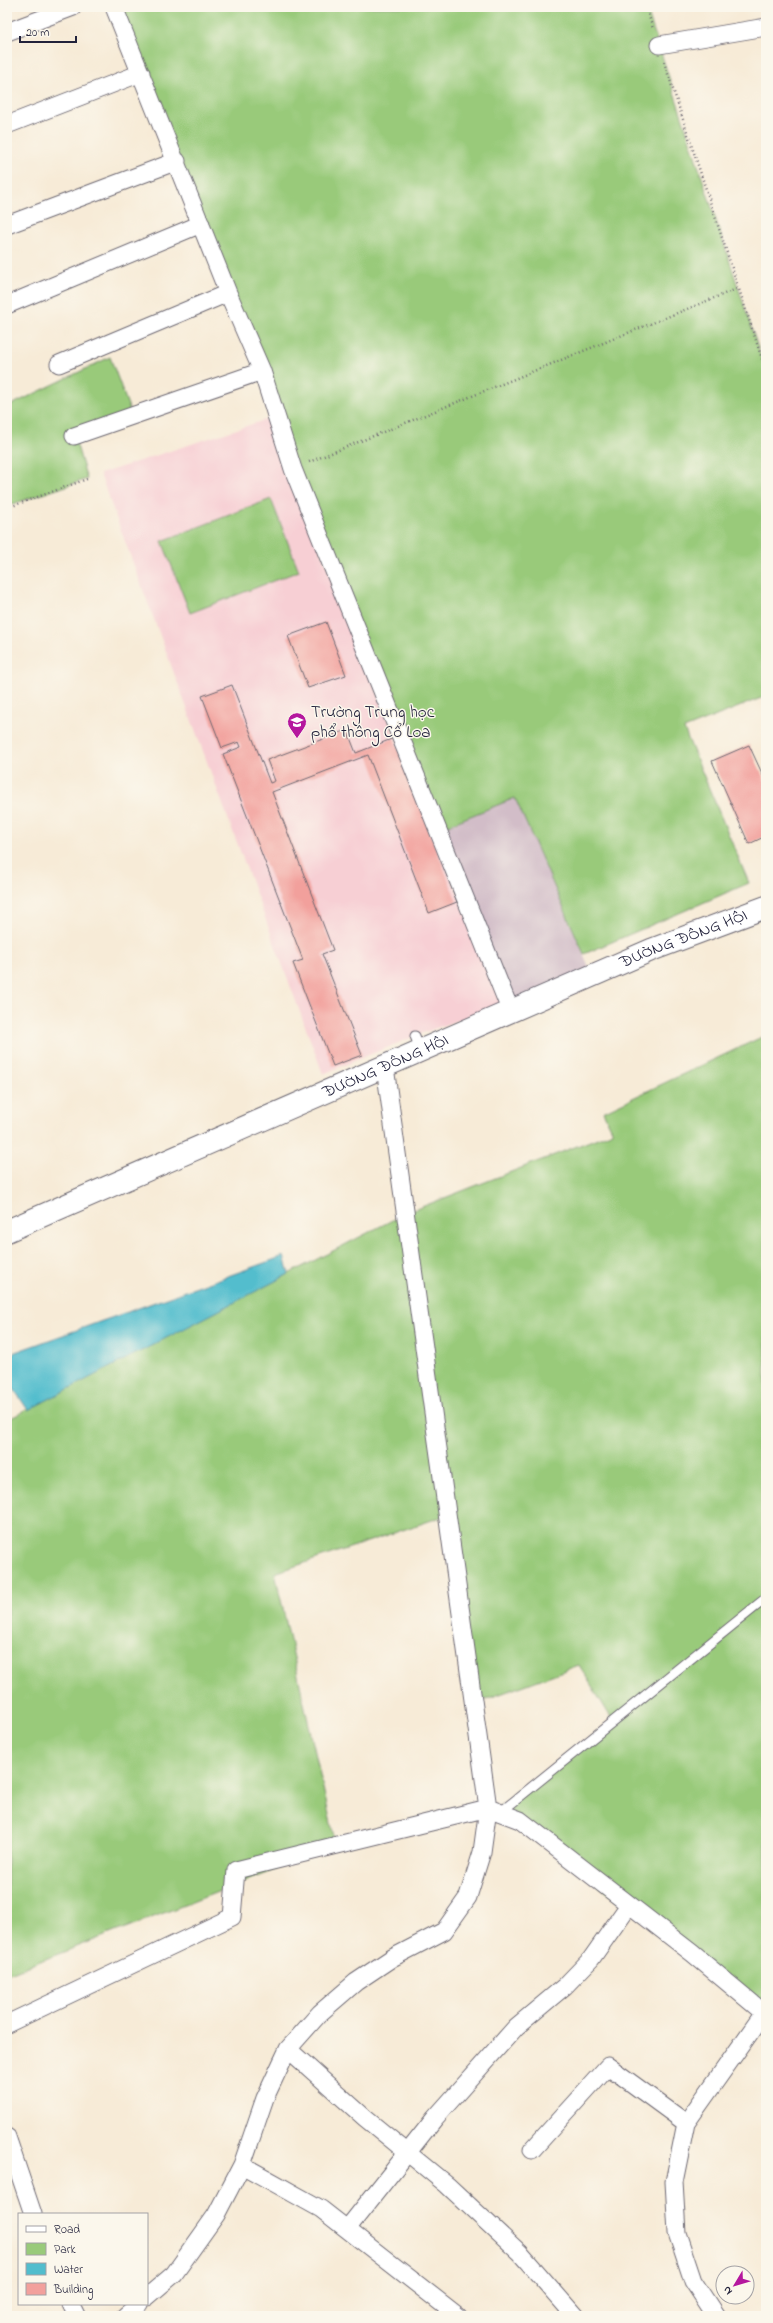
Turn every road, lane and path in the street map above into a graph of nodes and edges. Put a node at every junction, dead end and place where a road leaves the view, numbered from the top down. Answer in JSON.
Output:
{"nodes":[{"id":1,"x":73,"y":7,"type":"edge"},
{"id":2,"x":114,"y":7,"type":"edge"},
{"id":3,"x":646,"y":7,"type":"edge"},
{"id":4,"x":766,"y":27,"type":"edge"},
{"id":5,"x":7,"y":32,"type":"edge"},
{"id":6,"x":658,"y":45,"type":"junction"},
{"id":7,"x":141,"y":73,"type":"junction"},
{"id":8,"x":7,"y":125,"type":"edge"},
{"id":9,"x":177,"y":161,"type":"junction"},
{"id":10,"x":201,"y":224,"type":"junction"},
{"id":11,"x":7,"y":225,"type":"edge"},
{"id":12,"x":738,"y":288,"type":"junction"},
{"id":13,"x":228,"y":293,"type":"junction"},
{"id":14,"x":7,"y":305,"type":"edge"},
{"id":15,"x":59,"y":364,"type":"dead end"},
{"id":16,"x":262,"y":371,"type":"junction"},
{"id":17,"x":766,"y":372,"type":"edge"},
{"id":18,"x":74,"y":436,"type":"dead end"},
{"id":19,"x":293,"y":469,"type":"junction"},
{"id":20,"x":87,"y":479,"type":"dead end"},
{"id":21,"x":7,"y":508,"type":"edge"},
{"id":22,"x":766,"y":907,"type":"edge"},
{"id":23,"x":511,"y":1012,"type":"junction"},
{"id":24,"x":385,"y":1067,"type":"junction"},
{"id":25,"x":7,"y":1232,"type":"edge"},
{"id":26,"x":766,"y":1598,"type":"edge"},
{"id":27,"x":495,"y":1810,"type":"junction"},
{"id":28,"x":629,"y":1905,"type":"junction"},
{"id":29,"x":765,"y":2014,"type":"edge"},
{"id":30,"x":7,"y":2024,"type":"edge"},
{"id":31,"x":288,"y":2049,"type":"junction"},
{"id":32,"x":686,"y":2123,"type":"junction"},
{"id":33,"x":7,"y":2137,"type":"edge"},
{"id":34,"x":532,"y":2150,"type":"dead end"},
{"id":35,"x":406,"y":2152,"type":"junction"},
{"id":36,"x":242,"y":2165,"type":"junction"},
{"id":37,"x":33,"y":2213,"type":"edge"},
{"id":38,"x":347,"y":2229,"type":"junction"},
{"id":39,"x":148,"y":2296,"type":"edge"},
{"id":40,"x":72,"y":2305,"type":"edge"},
{"id":41,"x":138,"y":2305,"type":"edge"},
{"id":42,"x":77,"y":2316,"type":"edge"},
{"id":43,"x":125,"y":2316,"type":"edge"},
{"id":44,"x":458,"y":2316,"type":"edge"},
{"id":45,"x":575,"y":2316,"type":"edge"},
{"id":46,"x":716,"y":2316,"type":"edge"}],
"edges":[{"from":1,"to":5,"type":"street"},
{"from":2,"to":7,"type":"street"},
{"from":3,"to":6,"type":"path"},
{"from":4,"to":6,"type":"street"},
{"from":6,"to":12,"type":"path"},
{"from":7,"to":8,"type":"street"},
{"from":7,"to":9,"type":"street"},
{"from":9,"to":10,"type":"street"},
{"from":9,"to":11,"type":"street"},
{"from":10,"to":13,"type":"street"},
{"from":10,"to":14,"type":"street"},
{"from":12,"to":17,"type":"path"},
{"from":12,"to":19,"type":"path"},
{"from":13,"to":15,"type":"street"},
{"from":13,"to":16,"type":"street"},
{"from":16,"to":18,"type":"street"},
{"from":16,"to":19,"type":"street"},
{"from":19,"to":23,"type":"street"},
{"from":20,"to":21,"type":"path"},
{"from":22,"to":23,"type":"street","name":"ĐƯỜNG ĐÔNG HỘI"},
{"from":23,"to":24,"type":"street","name":"ĐƯỜNG ĐÔNG HỘI"},
{"from":24,"to":25,"type":"street","name":"ĐƯỜNG ĐÔNG HỘI"},
{"from":24,"to":27,"type":"street"},
{"from":26,"to":27,"type":"lane"},
{"from":27,"to":28,"type":"street"},
{"from":27,"to":30,"type":"street"},
{"from":27,"to":31,"type":"street"},
{"from":28,"to":29,"type":"street"},
{"from":28,"to":35,"type":"street"},
{"from":29,"to":32,"type":"street"},
{"from":31,"to":35,"type":"street"},
{"from":31,"to":36,"type":"street"},
{"from":32,"to":34,"type":"street"},
{"from":32,"to":46,"type":"street"},
{"from":33,"to":37,"type":"street"},
{"from":35,"to":38,"type":"street"},
{"from":35,"to":45,"type":"street"},
{"from":36,"to":38,"type":"street"},
{"from":36,"to":39,"type":"street"},
{"from":38,"to":44,"type":"street"},
{"from":40,"to":42,"type":"street"},
{"from":41,"to":43,"type":"street"}]}
